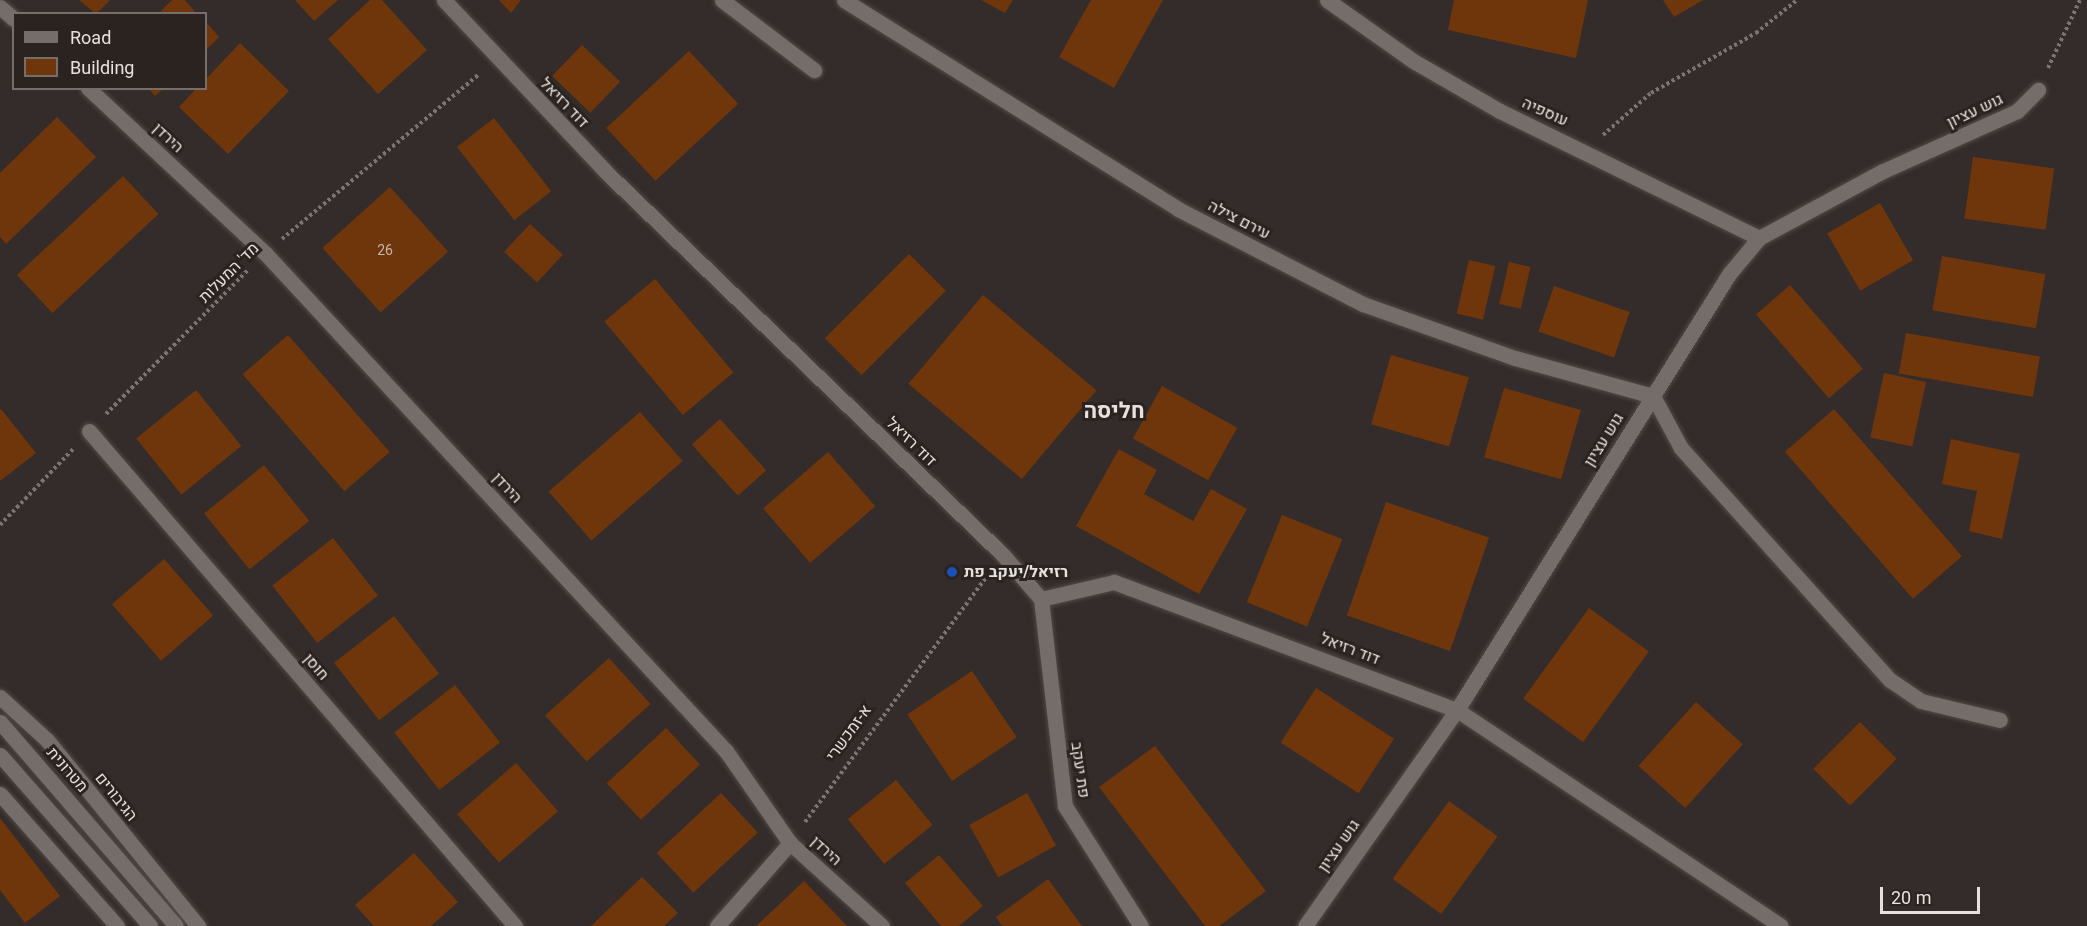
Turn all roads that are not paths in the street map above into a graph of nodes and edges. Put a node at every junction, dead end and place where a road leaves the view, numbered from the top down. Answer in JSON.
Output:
{"nodes":[{"id":1,"x":444,"y":0,"type":"edge"},
{"id":2,"x":722,"y":0,"type":"edge"},
{"id":3,"x":844,"y":0,"type":"edge"},
{"id":4,"x":1327,"y":0,"type":"edge"},
{"id":5,"x":0,"y":7,"type":"edge"},
{"id":6,"x":12,"y":17,"type":"edge"},
{"id":7,"x":814,"y":70,"type":"dead end"},
{"id":8,"x":90,"y":90,"type":"edge"},
{"id":9,"x":2038,"y":90,"type":"road end"},
{"id":10,"x":1759,"y":238,"type":"junction"},
{"id":11,"x":1653,"y":396,"type":"junction"},
{"id":12,"x":89,"y":431,"type":"road end"},
{"id":13,"x":1041,"y":599,"type":"junction"},
{"id":14,"x":0,"y":697,"type":"edge"},
{"id":15,"x":1457,"y":710,"type":"junction"},
{"id":16,"x":2000,"y":720,"type":"dead end"},
{"id":17,"x":0,"y":722,"type":"edge"},
{"id":18,"x":0,"y":755,"type":"edge"},
{"id":19,"x":0,"y":763,"type":"edge"},
{"id":20,"x":21,"y":776,"type":"junction"},
{"id":21,"x":0,"y":794,"type":"edge"},
{"id":22,"x":790,"y":843,"type":"junction"},
{"id":23,"x":117,"y":926,"type":"edge"},
{"id":24,"x":150,"y":926,"type":"edge"},
{"id":25,"x":176,"y":926,"type":"edge"},
{"id":26,"x":198,"y":926,"type":"edge"},
{"id":27,"x":515,"y":926,"type":"edge"},
{"id":28,"x":717,"y":926,"type":"edge"},
{"id":29,"x":882,"y":926,"type":"edge"},
{"id":30,"x":1140,"y":926,"type":"edge"},
{"id":31,"x":1305,"y":926,"type":"edge"},
{"id":32,"x":1781,"y":926,"type":"edge"}],
"edges":[{"from":1,"to":13,"type":"street","name":"דוד רזיאל"},
{"from":2,"to":7,"type":"street"},
{"from":3,"to":11,"type":"street","name":"עירם צילה"},
{"from":4,"to":10,"type":"street","name":"עוספיה"},
{"from":5,"to":6,"type":"street"},
{"from":8,"to":22,"type":"street","name":"הירדן"},
{"from":9,"to":10,"type":"street","name":"גוש עציון"},
{"from":10,"to":11,"type":"street","name":"גוש עציון"},
{"from":11,"to":15,"type":"street","name":"גוש עציון"},
{"from":11,"to":16,"type":"street"},
{"from":12,"to":27,"type":"street","name":"חוסן"},
{"from":13,"to":15,"type":"street","name":"דוד רזיאל"},
{"from":13,"to":30,"type":"street","name":"פת יעקב"},
{"from":14,"to":26,"type":"street","name":"הגיבורים"},
{"from":15,"to":31,"type":"street","name":"גוש עציון"},
{"from":15,"to":32,"type":"street","name":"דוד רזיאל"},
{"from":17,"to":25,"type":"street","name":"מטרונית"},
{"from":18,"to":20,"type":"street"},
{"from":19,"to":20,"type":"street"},
{"from":20,"to":24,"type":"street"},
{"from":21,"to":23,"type":"street"},
{"from":22,"to":28,"type":"street"},
{"from":22,"to":29,"type":"street","name":"הירדן"}]}
